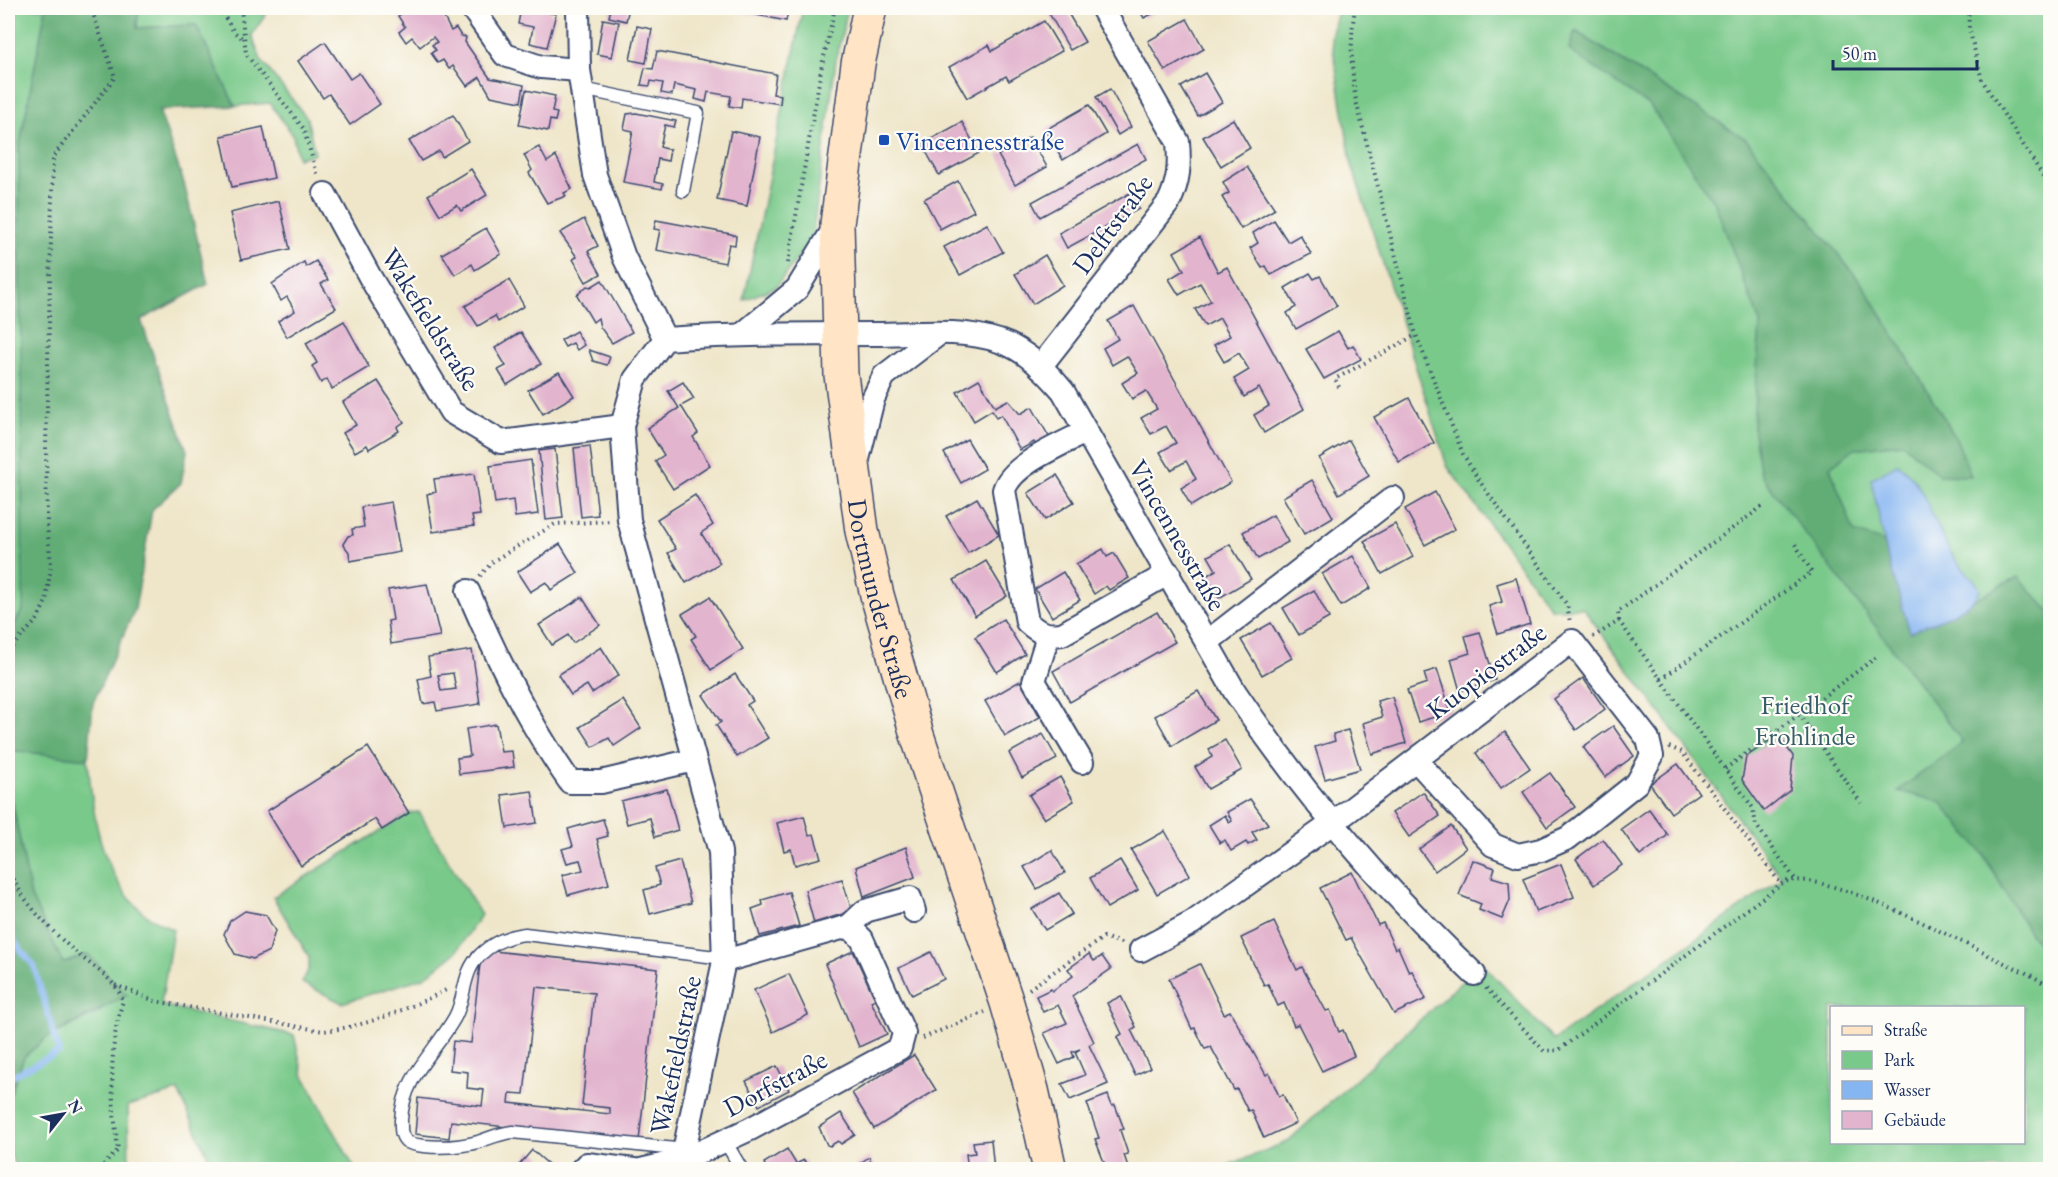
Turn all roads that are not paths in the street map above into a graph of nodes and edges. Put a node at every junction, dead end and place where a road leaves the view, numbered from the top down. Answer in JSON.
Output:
{"nodes":[{"id":1,"x":471,"y":8,"type":"edge"},
{"id":2,"x":578,"y":8,"type":"edge"},
{"id":3,"x":870,"y":8,"type":"edge"},
{"id":4,"x":1102,"y":8,"type":"edge"},
{"id":5,"x":581,"y":80,"type":"junction"},
{"id":6,"x":683,"y":191,"type":"dead end"},
{"id":7,"x":325,"y":194,"type":"road end"},
{"id":8,"x":837,"y":224,"type":"junction"},
{"id":9,"x":940,"y":333,"type":"junction"},
{"id":10,"x":743,"y":334,"type":"junction"},
{"id":11,"x":840,"y":334,"type":"junction"},
{"id":12,"x":665,"y":339,"type":"junction"},
{"id":13,"x":1040,"y":367,"type":"junction"},
{"id":14,"x":622,"y":426,"type":"junction"},
{"id":15,"x":1085,"y":432,"type":"junction"},
{"id":16,"x":854,"y":478,"type":"junction"},
{"id":17,"x":1393,"y":498,"type":"dead end"},
{"id":18,"x":1169,"y":573,"type":"junction"},
{"id":19,"x":468,"y":591,"type":"road end"},
{"id":20,"x":1048,"y":636,"type":"junction"},
{"id":21,"x":1207,"y":642,"type":"junction"},
{"id":22,"x":694,"y":760,"type":"junction"},
{"id":23,"x":1416,"y":760,"type":"junction"},
{"id":24,"x":1082,"y":762,"type":"dead end"},
{"id":25,"x":1334,"y":822,"type":"junction"},
{"id":26,"x":914,"y":911,"type":"dead end"},
{"id":27,"x":849,"y":926,"type":"junction"},
{"id":28,"x":1141,"y":950,"type":"dead end"},
{"id":29,"x":724,"y":959,"type":"junction"},
{"id":30,"x":1474,"y":974,"type":"road end"},
{"id":31,"x":725,"y":1141,"type":"junction"},
{"id":32,"x":682,"y":1160,"type":"edge"},
{"id":33,"x":581,"y":1170,"type":"edge"},
{"id":34,"x":634,"y":1170,"type":"edge"},
{"id":35,"x":641,"y":1170,"type":"edge"},
{"id":36,"x":742,"y":1170,"type":"edge"},
{"id":37,"x":1050,"y":1170,"type":"edge"}],
"edges":[{"from":1,"to":5,"type":"street"},
{"from":2,"to":5,"type":"street"},
{"from":3,"to":8,"type":"main road","name":"Dortmunder Straße"},
{"from":4,"to":13,"type":"street","name":"Delftstraße"},
{"from":5,"to":6,"type":"lane"},
{"from":5,"to":12,"type":"street"},
{"from":7,"to":14,"type":"street","name":"Wakefieldstraße"},
{"from":8,"to":10,"type":"street"},
{"from":8,"to":11,"type":"main road","name":"Dortmunder Straße"},
{"from":9,"to":11,"type":"street","name":"Vincennesstraße"},
{"from":9,"to":13,"type":"street","name":"Vincennesstraße"},
{"from":9,"to":16,"type":"street"},
{"from":10,"to":11,"type":"street"},
{"from":10,"to":12,"type":"street"},
{"from":11,"to":16,"type":"main road","name":"Dortmunder Straße"},
{"from":12,"to":14,"type":"street","name":"Wakefieldstraße"},
{"from":13,"to":15,"type":"street","name":"Vincennesstraße"},
{"from":14,"to":22,"type":"street","name":"Wakefieldstraße"},
{"from":15,"to":18,"type":"street","name":"Vincennesstraße"},
{"from":15,"to":20,"type":"street"},
{"from":16,"to":37,"type":"main road","name":"Dortmunder Straße"},
{"from":17,"to":21,"type":"street","name":"Vincennesstraße"},
{"from":18,"to":20,"type":"street"},
{"from":18,"to":21,"type":"street","name":"Vincennesstraße"},
{"from":19,"to":22,"type":"street"},
{"from":20,"to":24,"type":"street"},
{"from":21,"to":25,"type":"street","name":"Vincennesstraße"},
{"from":22,"to":29,"type":"street","name":"Wakefieldstraße"},
{"from":23,"to":23,"type":"street","name":"Kuopiostraße"},
{"from":23,"to":25,"type":"street","name":"Kuopiostraße"},
{"from":25,"to":28,"type":"street","name":"Kuopiostraße"},
{"from":25,"to":30,"type":"street","name":"Vincennesstraße"},
{"from":26,"to":27,"type":"street","name":"Wakefieldstraße"},
{"from":27,"to":29,"type":"street","name":"Wakefieldstraße"},
{"from":27,"to":31,"type":"street","name":"Dorfstraße"},
{"from":29,"to":32,"type":"street","name":"Wakefieldstraße"},
{"from":29,"to":32,"type":"lane"},
{"from":31,"to":32,"type":"street","name":"Dorfstraße"},
{"from":31,"to":36,"type":"lane"},
{"from":32,"to":35,"type":"street","name":"Dorfstraße"},
{"from":33,"to":34,"type":"street"}]}
